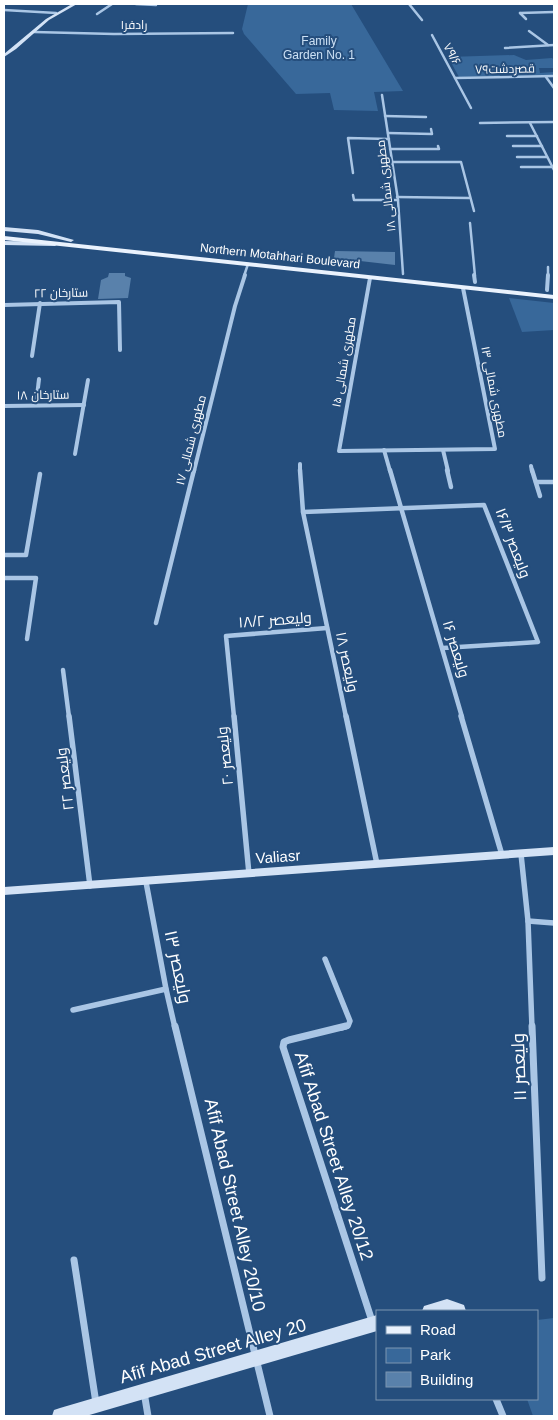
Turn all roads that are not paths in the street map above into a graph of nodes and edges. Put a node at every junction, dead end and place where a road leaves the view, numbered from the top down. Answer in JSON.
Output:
{"nodes":[{"id":1,"x":75,"y":4,"type":"edge"},
{"id":2,"x":112,"y":4,"type":"edge"},
{"id":3,"x":136,"y":4,"type":"edge"},
{"id":4,"x":409,"y":4,"type":"edge"},
{"id":5,"x":156,"y":5,"type":"dead end"},
{"id":6,"x":4,"y":10,"type":"edge"},
{"id":7,"x":554,"y":12,"type":"edge"},
{"id":8,"x":56,"y":13,"type":"junction"},
{"id":9,"x":97,"y":14,"type":"dead end"},
{"id":10,"x":526,"y":19,"type":"dead end"},
{"id":11,"x":422,"y":20,"type":"dead end"},
{"id":12,"x":529,"y":31,"type":"dead end"},
{"id":13,"x":34,"y":32,"type":"junction"},
{"id":14,"x":233,"y":33,"type":"dead end"},
{"id":15,"x":432,"y":35,"type":"dead end"},
{"id":16,"x":554,"y":45,"type":"edge"},
{"id":17,"x":548,"y":46,"type":"junction"},
{"id":18,"x":505,"y":48,"type":"dead end"},
{"id":19,"x":4,"y":56,"type":"edge"},
{"id":20,"x":554,"y":76,"type":"edge"},
{"id":21,"x":546,"y":77,"type":"junction"},
{"id":22,"x":455,"y":78,"type":"junction"},
{"id":23,"x":554,"y":88,"type":"edge"},
{"id":24,"x":382,"y":95,"type":"dead end"},
{"id":25,"x":471,"y":108,"type":"dead end"},
{"id":26,"x":386,"y":116,"type":"junction"},
{"id":27,"x":426,"y":116,"type":"dead end"},
{"id":28,"x":530,"y":122,"type":"junction"},
{"id":29,"x":554,"y":122,"type":"edge"},
{"id":30,"x":480,"y":123,"type":"dead end"},
{"id":31,"x":431,"y":129,"type":"dead end"},
{"id":32,"x":388,"y":133,"type":"junction"},
{"id":33,"x":507,"y":136,"type":"dead end"},
{"id":34,"x":536,"y":136,"type":"junction"},
{"id":35,"x":389,"y":139,"type":"junction"},
{"id":36,"x":438,"y":146,"type":"dead end"},
{"id":37,"x":513,"y":146,"type":"dead end"},
{"id":38,"x":542,"y":146,"type":"junction"},
{"id":39,"x":390,"y":149,"type":"junction"},
{"id":40,"x":517,"y":157,"type":"dead end"},
{"id":41,"x":547,"y":157,"type":"junction"},
{"id":42,"x":392,"y":162,"type":"junction"},
{"id":43,"x":521,"y":167,"type":"dead end"},
{"id":44,"x":553,"y":169,"type":"edge"},
{"id":45,"x":353,"y":173,"type":"dead end"},
{"id":46,"x":353,"y":195,"type":"dead end"},
{"id":47,"x":398,"y":198,"type":"junction"},
{"id":48,"x":469,"y":198,"type":"junction"},
{"id":49,"x":474,"y":211,"type":"dead end"},
{"id":50,"x":470,"y":223,"type":"dead end"},
{"id":51,"x":4,"y":229,"type":"edge"},
{"id":52,"x":4,"y":233,"type":"edge"},
{"id":53,"x":4,"y":238,"type":"edge"},
{"id":54,"x":69,"y":242,"type":"junction"},
{"id":55,"x":4,"y":243,"type":"edge"},
{"id":56,"x":248,"y":264,"type":"junction"},
{"id":57,"x":548,"y":267,"type":"dead end"},
{"id":58,"x":403,"y":274,"type":"junction"},
{"id":59,"x":370,"y":278,"type":"junction"},
{"id":60,"x":475,"y":282,"type":"junction"},
{"id":61,"x":463,"y":288,"type":"junction"},
{"id":62,"x":551,"y":290,"type":"edge"},
{"id":63,"x":554,"y":297,"type":"edge"},
{"id":64,"x":40,"y":303,"type":"junction"},
{"id":65,"x":4,"y":305,"type":"edge"},
{"id":66,"x":120,"y":350,"type":"dead end"},
{"id":67,"x":32,"y":356,"type":"dead end"},
{"id":68,"x":40,"y":379,"type":"dead end"},
{"id":69,"x":88,"y":380,"type":"dead end"},
{"id":70,"x":36,"y":405,"type":"junction"},
{"id":71,"x":84,"y":405,"type":"junction"},
{"id":72,"x":4,"y":406,"type":"edge"},
{"id":73,"x":384,"y":450,"type":"junction"},
{"id":74,"x":443,"y":450,"type":"junction"},
{"id":75,"x":75,"y":454,"type":"dead end"},
{"id":76,"x":300,"y":464,"type":"dead end"},
{"id":77,"x":531,"y":466,"type":"dead end"},
{"id":78,"x":40,"y":474,"type":"dead end"},
{"id":79,"x":536,"y":482,"type":"junction"},
{"id":80,"x":554,"y":482,"type":"edge"},
{"id":81,"x":451,"y":487,"type":"dead end"},
{"id":82,"x":540,"y":496,"type":"dead end"},
{"id":83,"x":399,"y":508,"type":"junction"},
{"id":84,"x":302,"y":512,"type":"junction"},
{"id":85,"x":4,"y":555,"type":"edge"},
{"id":86,"x":4,"y":578,"type":"edge"},
{"id":87,"x":156,"y":622,"type":"dead end"},
{"id":88,"x":327,"y":628,"type":"junction"},
{"id":89,"x":226,"y":636,"type":"joint"},
{"id":90,"x":27,"y":640,"type":"dead end"},
{"id":91,"x":443,"y":648,"type":"junction"},
{"id":92,"x":63,"y":670,"type":"dead end"},
{"id":93,"x":554,"y":851,"type":"edge"},
{"id":94,"x":521,"y":854,"type":"junction"},
{"id":95,"x":502,"y":855,"type":"junction"},
{"id":96,"x":377,"y":864,"type":"junction"},
{"id":97,"x":249,"y":874,"type":"junction"},
{"id":98,"x":146,"y":882,"type":"junction"},
{"id":99,"x":90,"y":886,"type":"junction"},
{"id":100,"x":4,"y":891,"type":"edge"},
{"id":101,"x":528,"y":921,"type":"junction"},
{"id":102,"x":554,"y":923,"type":"edge"},
{"id":103,"x":325,"y":959,"type":"dead end"},
{"id":104,"x":166,"y":989,"type":"junction"},
{"id":105,"x":73,"y":1010,"type":"dead end"},
{"id":106,"x":184,"y":1058,"type":"joint"},
{"id":107,"x":74,"y":1260,"type":"dead end"},
{"id":108,"x":542,"y":1278,"type":"dead end"},
{"id":109,"x":434,"y":1310,"type":"edge"},
{"id":110,"x":460,"y":1310,"type":"edge"},
{"id":111,"x":375,"y":1324,"type":"edge"},
{"id":112,"x":256,"y":1359,"type":"junction"},
{"id":113,"x":144,"y":1392,"type":"junction"},
{"id":114,"x":496,"y":1400,"type":"edge"},
{"id":115,"x":96,"y":1406,"type":"junction"},
{"id":116,"x":60,"y":1416,"type":"edge"},
{"id":117,"x":148,"y":1416,"type":"edge"},
{"id":118,"x":270,"y":1416,"type":"edge"},
{"id":119,"x":503,"y":1416,"type":"edge"}],
"edges":[{"from":1,"to":8,"type":"main road"},
{"from":2,"to":9,"type":"street"},
{"from":3,"to":5,"type":"street"},
{"from":4,"to":11,"type":"street"},
{"from":6,"to":8,"type":"street"},
{"from":7,"to":10,"type":"street"},
{"from":8,"to":13,"type":"main road"},
{"from":12,"to":17,"type":"street"},
{"from":13,"to":14,"type":"street","name":"رادفر۱"},
{"from":13,"to":19,"type":"main road"},
{"from":15,"to":22,"type":"street","name":"۷۹/۶"},
{"from":16,"to":17,"type":"street"},
{"from":17,"to":18,"type":"street"},
{"from":20,"to":21,"type":"street","name":"قصردشت۷۹"},
{"from":21,"to":22,"type":"street","name":"قصردشت۷۹"},
{"from":21,"to":23,"type":"street"},
{"from":22,"to":25,"type":"street","name":"۷۹/۶"},
{"from":24,"to":26,"type":"street","name":"۱۸ مطهری شمالی"},
{"from":26,"to":27,"type":"street"},
{"from":26,"to":32,"type":"street","name":"۱۸ مطهری شمالی"},
{"from":28,"to":29,"type":"street"},
{"from":28,"to":30,"type":"street"},
{"from":28,"to":34,"type":"street"},
{"from":31,"to":32,"type":"street"},
{"from":32,"to":35,"type":"street","name":"۱۸ مطهری شمالی"},
{"from":33,"to":34,"type":"street"},
{"from":34,"to":38,"type":"street"},
{"from":35,"to":39,"type":"street","name":"۱۸ مطهری شمالی"},
{"from":35,"to":45,"type":"street"},
{"from":36,"to":39,"type":"street"},
{"from":37,"to":38,"type":"street"},
{"from":38,"to":41,"type":"street"},
{"from":39,"to":42,"type":"street","name":"۱۸ مطهری شمالی"},
{"from":40,"to":41,"type":"street"},
{"from":41,"to":44,"type":"street"},
{"from":42,"to":47,"type":"street","name":"۱۸ مطهری شمالی"},
{"from":42,"to":48,"type":"street"},
{"from":43,"to":44,"type":"street"},
{"from":46,"to":47,"type":"street"},
{"from":47,"to":48,"type":"street"},
{"from":47,"to":58,"type":"street","name":"۱۸ مطهری شمالی"},
{"from":48,"to":49,"type":"street"},
{"from":50,"to":60,"type":"street"},
{"from":51,"to":54,"type":"main road"},
{"from":52,"to":54,"type":"main road","name":"Northern Motahhari Boulevard"},
{"from":53,"to":54,"type":"main road","name":"Northern Motahhari Boulevard"},
{"from":54,"to":55,"type":"main road"},
{"from":54,"to":56,"type":"main road","name":"Northern Motahhari Boulevard"},
{"from":54,"to":58,"type":"main road","name":"Northern Motahhari Boulevard"},
{"from":56,"to":59,"type":"main road","name":"Northern Motahhari Boulevard"},
{"from":56,"to":87,"type":"street","name":"۱۷ مطهری شمالی"},
{"from":57,"to":62,"type":"street"},
{"from":58,"to":60,"type":"main road","name":"Northern Motahhari Boulevard"},
{"from":59,"to":61,"type":"main road","name":"Northern Motahhari Boulevard"},
{"from":59,"to":73,"type":"street","name":"۱۵ مطهری شمالی"},
{"from":60,"to":62,"type":"main road","name":"Northern Motahhari Boulevard"},
{"from":61,"to":63,"type":"main road","name":"Northern Motahhari Boulevard"},
{"from":61,"to":74,"type":"street","name":"۱۳ مطهری شمالی"},
{"from":64,"to":65,"type":"street","name":"۲۲ ستارخان"},
{"from":64,"to":66,"type":"street","name":"۲۲ ستارخان"},
{"from":64,"to":67,"type":"street"},
{"from":68,"to":70,"type":"street"},
{"from":69,"to":71,"type":"street"},
{"from":70,"to":71,"type":"street","name":"۱۸ ستارخان"},
{"from":70,"to":72,"type":"street","name":"۱۸ ستارخان"},
{"from":71,"to":75,"type":"street"},
{"from":73,"to":74,"type":"street"},
{"from":73,"to":83,"type":"street","name":"۱۶ ولیعصر"},
{"from":74,"to":81,"type":"street"},
{"from":76,"to":84,"type":"street","name":"۱۸ ولیعصر"},
{"from":77,"to":79,"type":"street"},
{"from":78,"to":85,"type":"street"},
{"from":79,"to":80,"type":"street"},
{"from":79,"to":82,"type":"street"},
{"from":83,"to":84,"type":"street"},
{"from":83,"to":91,"type":"street","name":"۱۶ ولیعصر"},
{"from":83,"to":91,"type":"street","name":"۱۶/۳ ولیعصر"},
{"from":84,"to":88,"type":"street","name":"۱۸ ولیعصر"},
{"from":86,"to":90,"type":"street"},
{"from":88,"to":89,"type":"street","name":"۱۸/۲ ولیعصر"},
{"from":88,"to":96,"type":"street","name":"۱۸ ولیعصر"},
{"from":89,"to":97,"type":"street","name":"۲۰ ولیعصر"},
{"from":91,"to":95,"type":"street","name":"۱۶ ولیعصر"},
{"from":92,"to":99,"type":"street","name":"۲۲ ولیعصر"},
{"from":93,"to":94,"type":"main road","name":"Valiasr"},
{"from":94,"to":95,"type":"main road","name":"Valiasr"},
{"from":94,"to":101,"type":"street","name":"۱۱ ولیعصر"},
{"from":95,"to":96,"type":"main road","name":"Valiasr"},
{"from":96,"to":97,"type":"main road","name":"Valiasr"},
{"from":97,"to":98,"type":"main road","name":"Valiasr"},
{"from":98,"to":99,"type":"main road","name":"Valiasr"},
{"from":98,"to":104,"type":"street","name":"۱۳ ولیعصر"},
{"from":99,"to":100,"type":"main road","name":"Valiasr"},
{"from":101,"to":102,"type":"street"},
{"from":101,"to":108,"type":"street","name":"۱۱ ولیعصر"},
{"from":103,"to":111,"type":"street","name":"Afif Abad Street Alley 20/12"},
{"from":104,"to":105,"type":"street"},
{"from":104,"to":106,"type":"street","name":"۱۳ ولیعصر"},
{"from":106,"to":112,"type":"street","name":"Afif Abad Street Alley 20/10"},
{"from":107,"to":115,"type":"street"},
{"from":109,"to":110,"type":"main road"},
{"from":111,"to":112,"type":"main road","name":"Afif Abad Street Alley 20"},
{"from":112,"to":113,"type":"main road","name":"Afif Abad Street Alley 20"},
{"from":112,"to":118,"type":"street","name":"Afif Abad Street Alley 20/10"},
{"from":113,"to":115,"type":"main road","name":"Afif Abad Street Alley 20"},
{"from":113,"to":117,"type":"street"},
{"from":114,"to":119,"type":"street"},
{"from":115,"to":116,"type":"main road","name":"Afif Abad Street Alley 20"}]}
